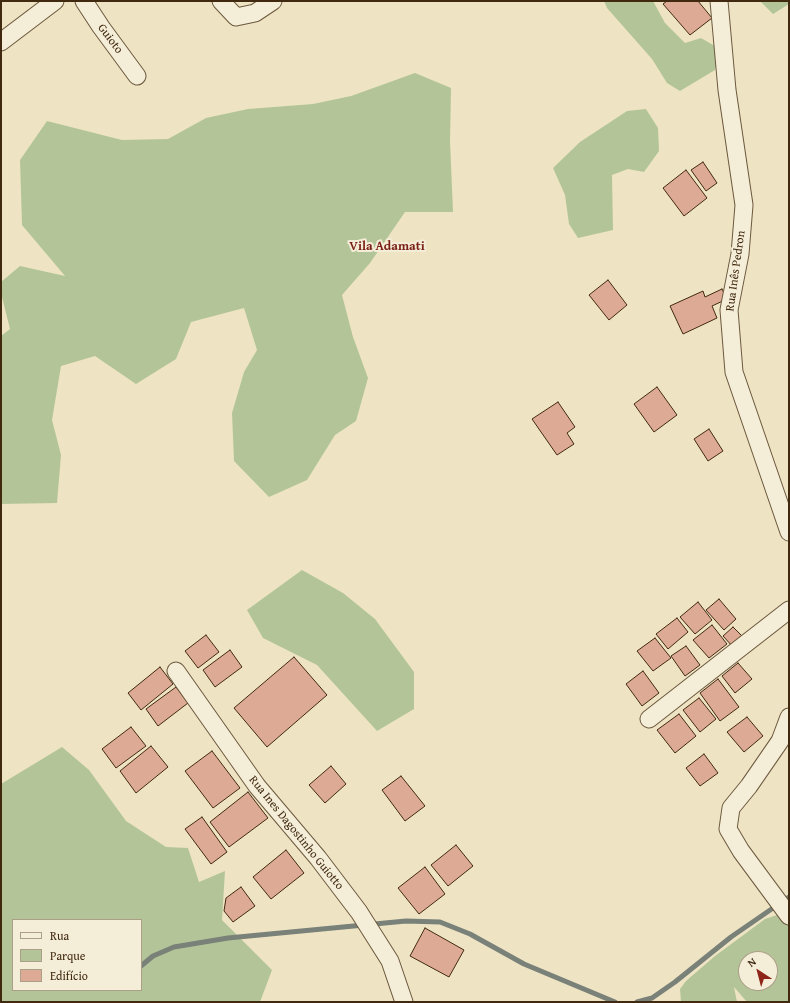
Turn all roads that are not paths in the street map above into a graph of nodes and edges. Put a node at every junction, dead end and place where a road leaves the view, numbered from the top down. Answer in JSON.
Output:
{"nodes":[{"id":1,"x":55,"y":1,"type":"edge"},
{"id":2,"x":84,"y":1,"type":"edge"},
{"id":3,"x":221,"y":1,"type":"edge"},
{"id":4,"x":273,"y":1,"type":"edge"},
{"id":5,"x":719,"y":1,"type":"edge"},
{"id":6,"x":1,"y":42,"type":"edge"},
{"id":7,"x":137,"y":76,"type":"dead end"},
{"id":8,"x":789,"y":532,"type":"edge"},
{"id":9,"x":789,"y":610,"type":"edge"},
{"id":10,"x":176,"y":671,"type":"dead end"},
{"id":11,"x":789,"y":717,"type":"edge"},
{"id":12,"x":649,"y":719,"type":"dead end"},
{"id":13,"x":788,"y":914,"type":"edge"},
{"id":14,"x":404,"y":1002,"type":"edge"}],
"edges":[{"from":1,"to":6,"type":"street"},
{"from":2,"to":7,"type":"street","name":"Guioto"},
{"from":3,"to":4,"type":"street"},
{"from":5,"to":8,"type":"street","name":"Rua Inês Pedron"},
{"from":9,"to":12,"type":"street"},
{"from":10,"to":14,"type":"street","name":"Rua Ines Dagostinho Guiotto"},
{"from":11,"to":13,"type":"street"}]}
